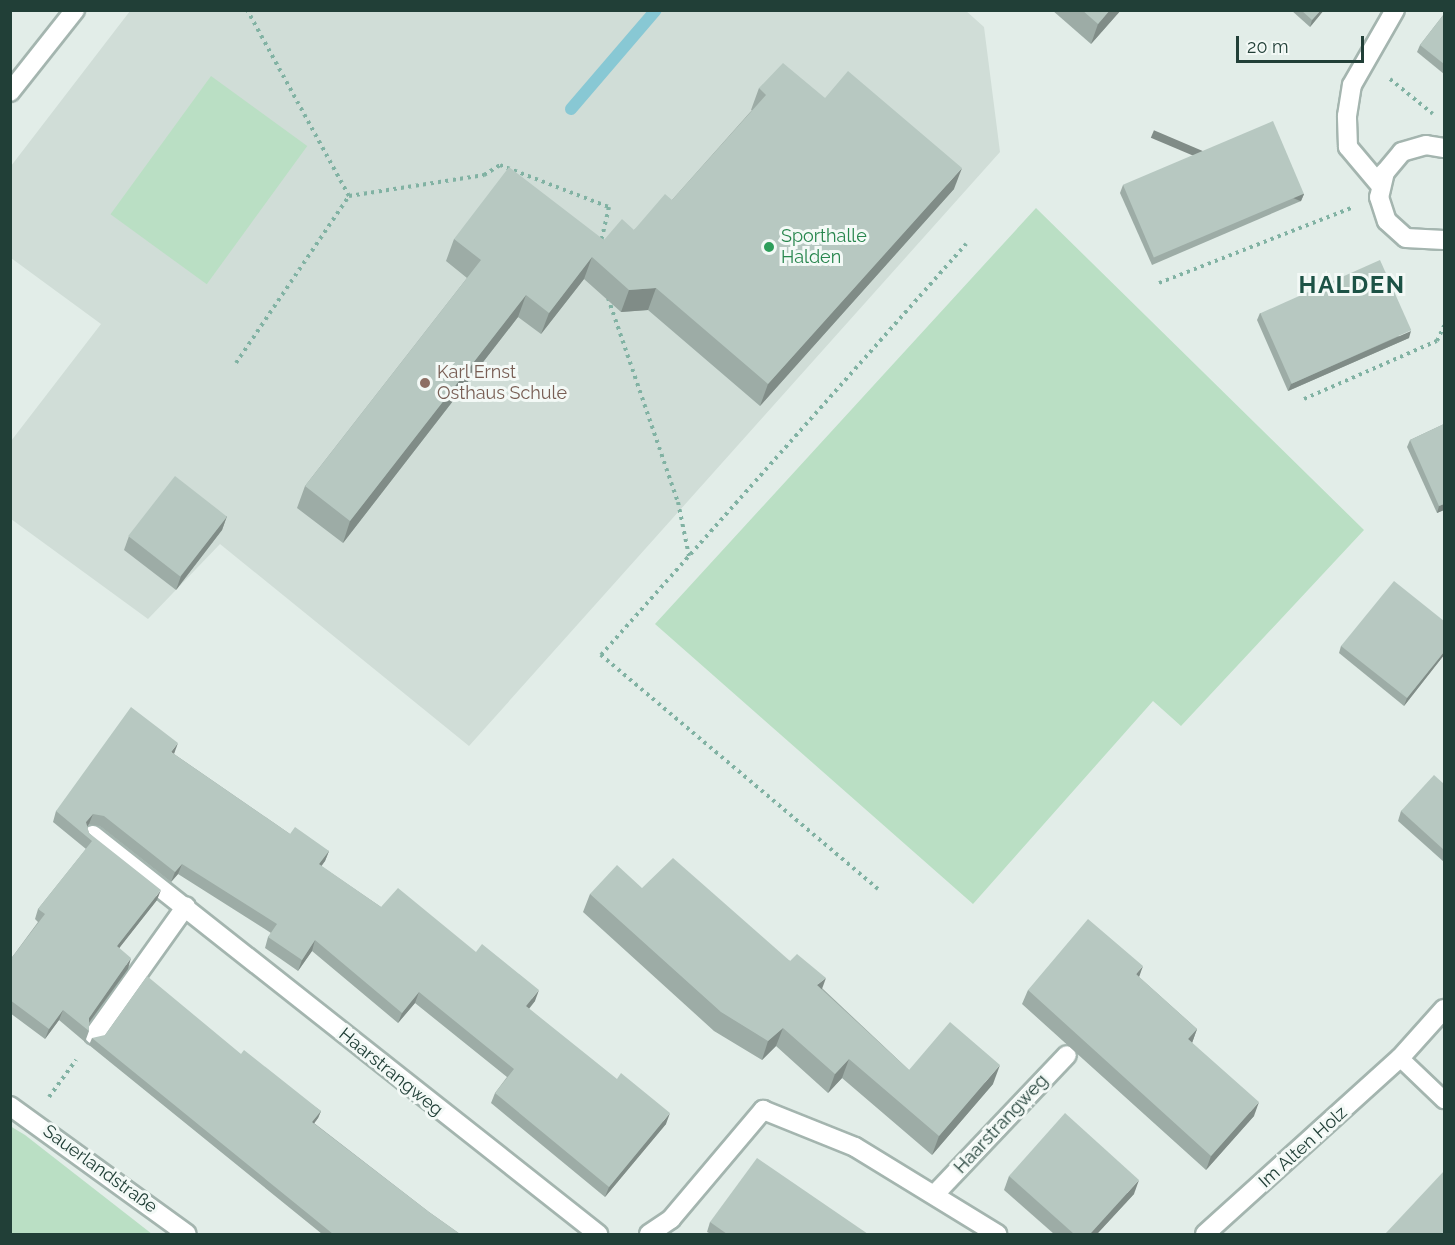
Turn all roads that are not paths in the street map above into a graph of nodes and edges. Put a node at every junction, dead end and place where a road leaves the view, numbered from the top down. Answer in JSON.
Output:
{"nodes":[{"id":1,"x":75,"y":10,"type":"edge"},
{"id":2,"x":1395,"y":10,"type":"edge"},
{"id":3,"x":10,"y":92,"type":"edge"},
{"id":4,"x":1444,"y":148,"type":"edge"},
{"id":5,"x":1380,"y":191,"type":"junction"},
{"id":6,"x":1443,"y":244,"type":"edge"},
{"id":7,"x":93,"y":835,"type":"edge"},
{"id":8,"x":186,"y":906,"type":"junction"},
{"id":9,"x":1444,"y":1009,"type":"edge"},
{"id":10,"x":94,"y":1035,"type":"edge"},
{"id":11,"x":1067,"y":1055,"type":"dead end"},
{"id":12,"x":1400,"y":1058,"type":"junction"},
{"id":13,"x":1444,"y":1100,"type":"edge"},
{"id":14,"x":10,"y":1106,"type":"edge"},
{"id":15,"x":936,"y":1193,"type":"junction"},
{"id":16,"x":187,"y":1234,"type":"edge"},
{"id":17,"x":598,"y":1234,"type":"edge"},
{"id":18,"x":650,"y":1234,"type":"edge"},
{"id":19,"x":997,"y":1234,"type":"edge"},
{"id":20,"x":1205,"y":1234,"type":"edge"}],
"edges":[{"from":1,"to":3,"type":"street"},
{"from":2,"to":5,"type":"street"},
{"from":4,"to":5,"type":"street"},
{"from":5,"to":6,"type":"street"},
{"from":7,"to":8,"type":"street","name":"Haarstrangweg"},
{"from":8,"to":10,"type":"street"},
{"from":8,"to":17,"type":"street","name":"Haarstrangweg"},
{"from":9,"to":12,"type":"street","name":"Im Alten Holz"},
{"from":11,"to":15,"type":"street","name":"Haarstrangweg"},
{"from":12,"to":13,"type":"lane"},
{"from":12,"to":20,"type":"street","name":"Im Alten Holz"},
{"from":14,"to":16,"type":"street","name":"Sauerlandstraße"},
{"from":15,"to":18,"type":"street"},
{"from":15,"to":19,"type":"street"}]}
